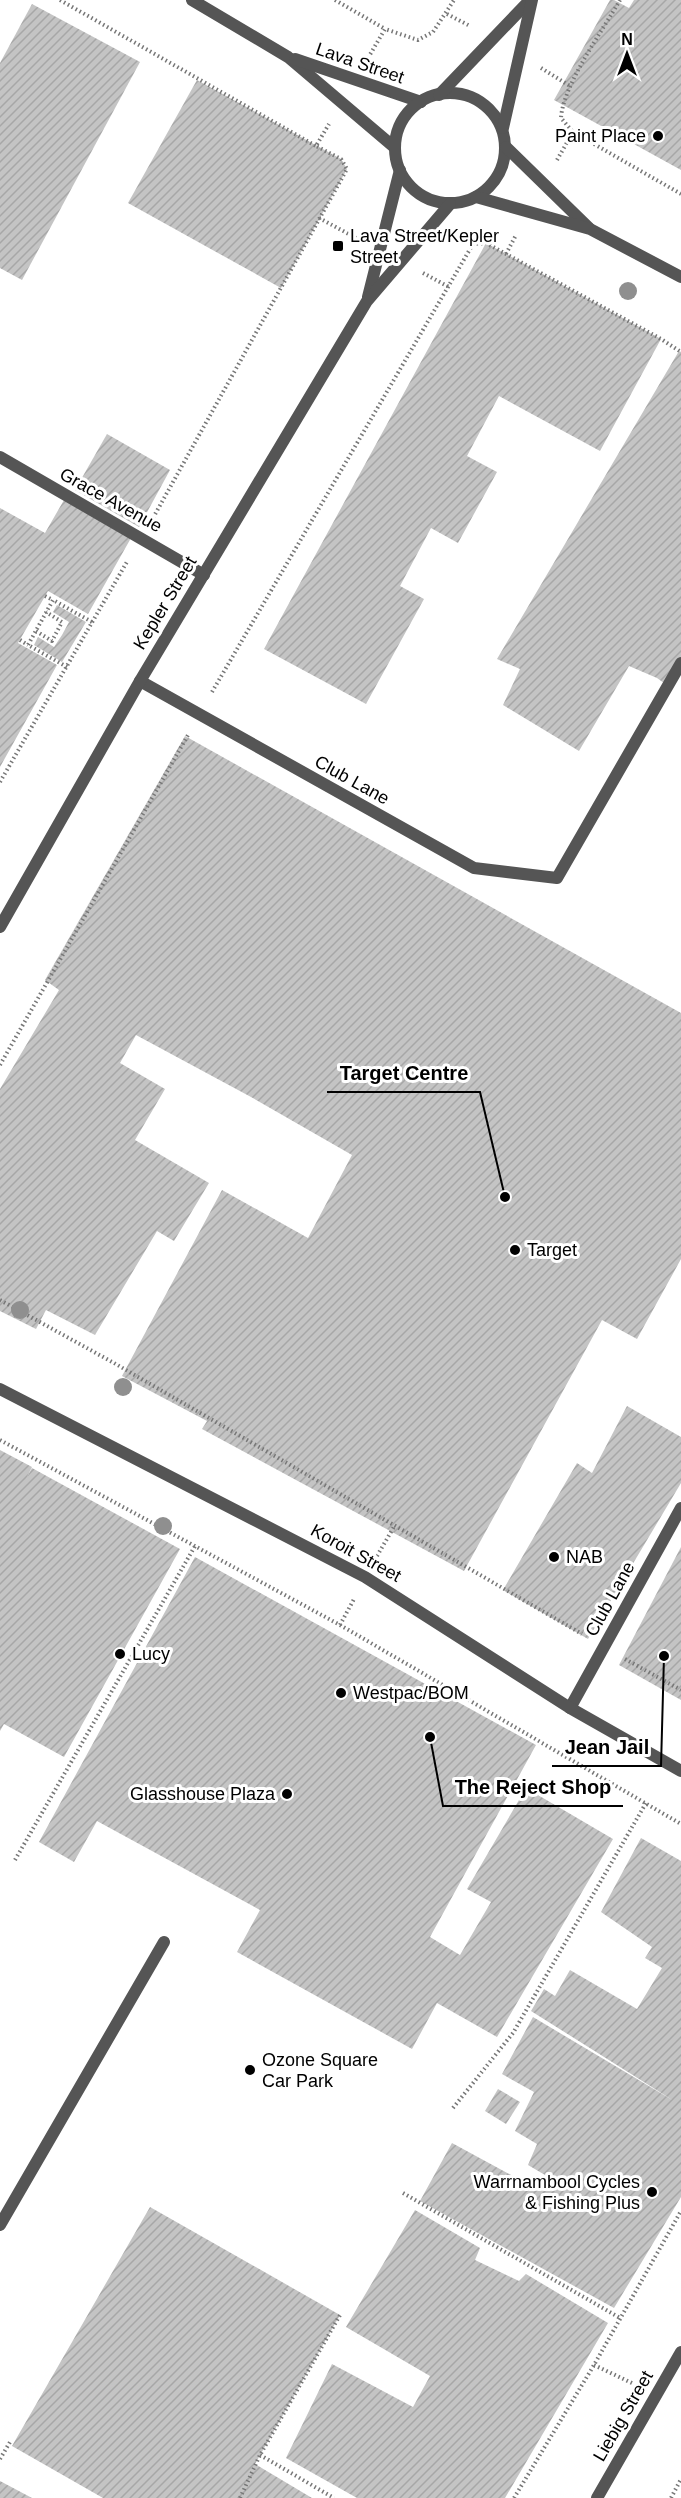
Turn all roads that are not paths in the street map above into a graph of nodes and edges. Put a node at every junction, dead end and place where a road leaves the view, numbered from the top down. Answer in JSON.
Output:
{"nodes":[{"id":1,"x":192,"y":0,"type":"edge"},
{"id":2,"x":531,"y":0,"type":"edge"},
{"id":3,"x":288,"y":57,"type":"junction"},
{"id":4,"x":439,"y":94,"type":"junction"},
{"id":5,"x":421,"y":102,"type":"junction"},
{"id":6,"x":502,"y":128,"type":"junction"},
{"id":7,"x":394,"y":147,"type":"junction"},
{"id":8,"x":506,"y":147,"type":"junction"},
{"id":9,"x":400,"y":170,"type":"junction"},
{"id":10,"x":476,"y":197,"type":"junction"},
{"id":11,"x":450,"y":204,"type":"junction"},
{"id":12,"x":590,"y":229,"type":"junction"},
{"id":13,"x":681,"y":277,"type":"edge"},
{"id":14,"x":367,"y":301,"type":"junction"},
{"id":15,"x":0,"y":457,"type":"edge"},
{"id":16,"x":204,"y":574,"type":"junction"},
{"id":17,"x":681,"y":663,"type":"edge"},
{"id":18,"x":140,"y":681,"type":"junction"},
{"id":19,"x":0,"y":927,"type":"edge"},
{"id":20,"x":0,"y":1389,"type":"edge"},
{"id":21,"x":681,"y":1508,"type":"edge"},
{"id":22,"x":570,"y":1707,"type":"junction"},
{"id":23,"x":681,"y":1771,"type":"edge"},
{"id":24,"x":164,"y":1942,"type":"dead end"},
{"id":25,"x":0,"y":2225,"type":"edge"},
{"id":26,"x":681,"y":2352,"type":"edge"},
{"id":27,"x":597,"y":2498,"type":"edge"}],
"edges":[{"from":1,"to":3,"type":"street","name":"Lava Street"},
{"from":2,"to":4,"type":"street"},
{"from":2,"to":6,"type":"street"},
{"from":3,"to":5,"type":"street","name":"Lava Street"},
{"from":3,"to":7,"type":"street","name":"Lava Street"},
{"from":4,"to":5,"type":"street"},
{"from":4,"to":6,"type":"street"},
{"from":5,"to":7,"type":"street"},
{"from":6,"to":8,"type":"street"},
{"from":7,"to":9,"type":"street"},
{"from":8,"to":10,"type":"street"},
{"from":8,"to":12,"type":"street"},
{"from":9,"to":11,"type":"street"},
{"from":9,"to":14,"type":"street","name":"Kepler Street"},
{"from":10,"to":11,"type":"street"},
{"from":10,"to":12,"type":"street"},
{"from":11,"to":14,"type":"street","name":"Kepler Street"},
{"from":12,"to":13,"type":"street"},
{"from":14,"to":16,"type":"street","name":"Kepler Street"},
{"from":15,"to":16,"type":"street","name":"Grace Avenue"},
{"from":16,"to":18,"type":"street","name":"Kepler Street"},
{"from":17,"to":18,"type":"street","name":"Club Lane"},
{"from":18,"to":19,"type":"street","name":"Kepler Street"},
{"from":20,"to":22,"type":"street","name":"Koroit Street"},
{"from":21,"to":22,"type":"street","name":"Club Lane"},
{"from":22,"to":23,"type":"street","name":"Koroit Street"},
{"from":24,"to":25,"type":"street"},
{"from":26,"to":27,"type":"street","name":"Liebig Street"}]}
